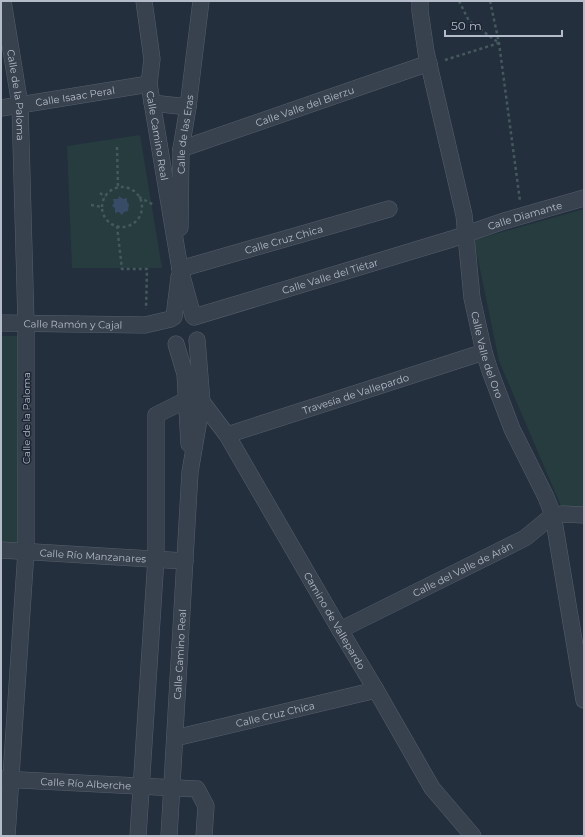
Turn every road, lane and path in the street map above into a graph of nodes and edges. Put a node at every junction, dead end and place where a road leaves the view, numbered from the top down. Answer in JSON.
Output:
{"nodes":[{"id":1,"x":3,"y":1,"type":"edge"},
{"id":2,"x":144,"y":1,"type":"edge"},
{"id":3,"x":201,"y":1,"type":"edge"},
{"id":4,"x":420,"y":1,"type":"edge"},
{"id":5,"x":459,"y":1,"type":"edge"},
{"id":6,"x":490,"y":1,"type":"edge"},
{"id":7,"x":499,"y":43,"type":"junction"},
{"id":8,"x":427,"y":57,"type":"junction"},
{"id":9,"x":149,"y":84,"type":"junction"},
{"id":10,"x":152,"y":103,"type":"junction"},
{"id":11,"x":20,"y":105,"type":"junction"},
{"id":12,"x":188,"y":107,"type":"junction"},
{"id":13,"x":1,"y":108,"type":"edge"},
{"id":14,"x":117,"y":147,"type":"dead end"},
{"id":15,"x":181,"y":149,"type":"junction"},
{"id":16,"x":118,"y":188,"type":"junction"},
{"id":17,"x":100,"y":193,"type":"dead end"},
{"id":18,"x":105,"y":197,"type":"junction"},
{"id":19,"x":584,"y":198,"type":"edge"},
{"id":20,"x":514,"y":204,"type":"dead end"},
{"id":21,"x":91,"y":205,"type":"dead end"},
{"id":22,"x":102,"y":207,"type":"junction"},
{"id":23,"x":388,"y":209,"type":"dead end"},
{"id":24,"x":117,"y":226,"type":"junction"},
{"id":25,"x":466,"y":234,"type":"junction"},
{"id":26,"x":180,"y":269,"type":"junction"},
{"id":27,"x":193,"y":316,"type":"junction"},
{"id":28,"x":1,"y":323,"type":"edge"},
{"id":29,"x":26,"y":323,"type":"junction"},
{"id":30,"x":145,"y":325,"type":"junction"},
{"id":31,"x":172,"y":328,"type":"junction"},
{"id":32,"x":197,"y":340,"type":"junction"},
{"id":33,"x":484,"y":352,"type":"junction"},
{"id":34,"x":186,"y":400,"type":"junction"},
{"id":35,"x":202,"y":402,"type":"junction"},
{"id":36,"x":226,"y":435,"type":"junction"},
{"id":37,"x":190,"y":472,"type":"junction"},
{"id":38,"x":553,"y":515,"type":"junction"},
{"id":39,"x":584,"y":515,"type":"edge"},
{"id":40,"x":1,"y":550,"type":"edge"},
{"id":41,"x":26,"y":551,"type":"junction"},
{"id":42,"x":156,"y":558,"type":"junction"},
{"id":43,"x":185,"y":561,"type":"junction"},
{"id":44,"x":340,"y":630,"type":"junction"},
{"id":45,"x":376,"y":690,"type":"junction"},
{"id":46,"x":584,"y":700,"type":"edge"},
{"id":47,"x":175,"y":738,"type":"junction"},
{"id":48,"x":5,"y":779,"type":"edge"},
{"id":49,"x":141,"y":787,"type":"junction"},
{"id":50,"x":172,"y":787,"type":"junction"},
{"id":51,"x":7,"y":836,"type":"edge"},
{"id":52,"x":138,"y":836,"type":"edge"},
{"id":53,"x":169,"y":836,"type":"edge"},
{"id":54,"x":204,"y":836,"type":"edge"},
{"id":55,"x":472,"y":836,"type":"edge"}],
"edges":[{"from":1,"to":11,"type":"street","name":"Calle de la Paloma"},
{"from":2,"to":9,"type":"street","name":"Calle Camino Real"},
{"from":3,"to":12,"type":"street","name":"Calle de las Eras"},
{"from":4,"to":8,"type":"street","name":"Calle Valle del Oro"},
{"from":5,"to":7,"type":"path"},
{"from":6,"to":7,"type":"path"},
{"from":7,"to":8,"type":"path"},
{"from":7,"to":20,"type":"path"},
{"from":8,"to":15,"type":"street","name":"Calle Valle del Bierzu"},
{"from":8,"to":25,"type":"street","name":"Calle Valle del Oro"},
{"from":9,"to":10,"type":"street","name":"Calle Camino Real"},
{"from":9,"to":11,"type":"street","name":"Calle Isaac Peral"},
{"from":10,"to":12,"type":"street"},
{"from":10,"to":26,"type":"street","name":"Calle Camino Real"},
{"from":11,"to":13,"type":"street","name":"Calle Isaac Peral"},
{"from":11,"to":29,"type":"street","name":"Calle de la Paloma"},
{"from":12,"to":15,"type":"street","name":"Calle de las Eras"},
{"from":14,"to":16,"type":"path"},
{"from":15,"to":26,"type":"street","name":"Calle de las Eras"},
{"from":16,"to":18,"type":"path"},
{"from":16,"to":24,"type":"path"},
{"from":17,"to":18,"type":"path"},
{"from":18,"to":22,"type":"path"},
{"from":19,"to":25,"type":"street","name":"Calle Diamante"},
{"from":21,"to":22,"type":"path"},
{"from":22,"to":24,"type":"path"},
{"from":23,"to":26,"type":"street","name":"Calle Cruz Chica"},
{"from":24,"to":30,"type":"path"},
{"from":25,"to":27,"type":"street","name":"Calle Valle del Tiétar"},
{"from":25,"to":33,"type":"street","name":"Calle Valle del Oro"},
{"from":26,"to":27,"type":"street","name":"Calle Camino Real"},
{"from":26,"to":31,"type":"street","name":"Calle Camino Real"},
{"from":27,"to":31,"type":"street"},
{"from":27,"to":32,"type":"street"},
{"from":28,"to":29,"type":"street","name":"Calle Ramón y Cajal"},
{"from":29,"to":30,"type":"street","name":"Calle Ramón y Cajal"},
{"from":29,"to":41,"type":"street","name":"Calle de la Paloma"},
{"from":30,"to":31,"type":"street","name":"Calle Ramón y Cajal"},
{"from":31,"to":32,"type":"street"},
{"from":31,"to":34,"type":"street","name":"Calle Camino Real"},
{"from":32,"to":35,"type":"street","name":"Calle Camino Real"},
{"from":33,"to":36,"type":"street","name":"Travesía de Vallepardo"},
{"from":33,"to":38,"type":"street","name":"Calle Valle del Oro"},
{"from":34,"to":37,"type":"street","name":"Calle Camino Real"},
{"from":34,"to":42,"type":"street"},
{"from":35,"to":36,"type":"street","name":"Camino de Vallepardo"},
{"from":35,"to":37,"type":"street","name":"Calle Camino Real"},
{"from":36,"to":44,"type":"street","name":"Camino de Vallepardo"},
{"from":37,"to":43,"type":"street","name":"Calle Camino Real"},
{"from":38,"to":39,"type":"street"},
{"from":38,"to":44,"type":"street","name":"Calle del Valle de Arán"},
{"from":38,"to":46,"type":"street","name":"Calle Valle del Oro"},
{"from":40,"to":41,"type":"street","name":"Calle Río Manzanares"},
{"from":41,"to":42,"type":"street","name":"Calle Río Manzanares"},
{"from":41,"to":48,"type":"street","name":"Calle de la Paloma"},
{"from":42,"to":43,"type":"street","name":"Calle Río Manzanares"},
{"from":42,"to":49,"type":"street"},
{"from":43,"to":47,"type":"street","name":"Calle Camino Real"},
{"from":44,"to":45,"type":"street","name":"Camino de Vallepardo"},
{"from":45,"to":47,"type":"street","name":"Calle Cruz Chica"},
{"from":45,"to":55,"type":"street","name":"Camino de Vallepardo"},
{"from":47,"to":50,"type":"street","name":"Calle Camino Real"},
{"from":48,"to":49,"type":"street","name":"Calle Río Alberche"},
{"from":48,"to":51,"type":"street","name":"Calle de la Paloma"},
{"from":49,"to":50,"type":"street","name":"Calle Río Alberche"},
{"from":49,"to":52,"type":"street"},
{"from":50,"to":53,"type":"street","name":"Calle Camino Real"},
{"from":50,"to":54,"type":"street","name":"Calle Río Alberche"}]}
